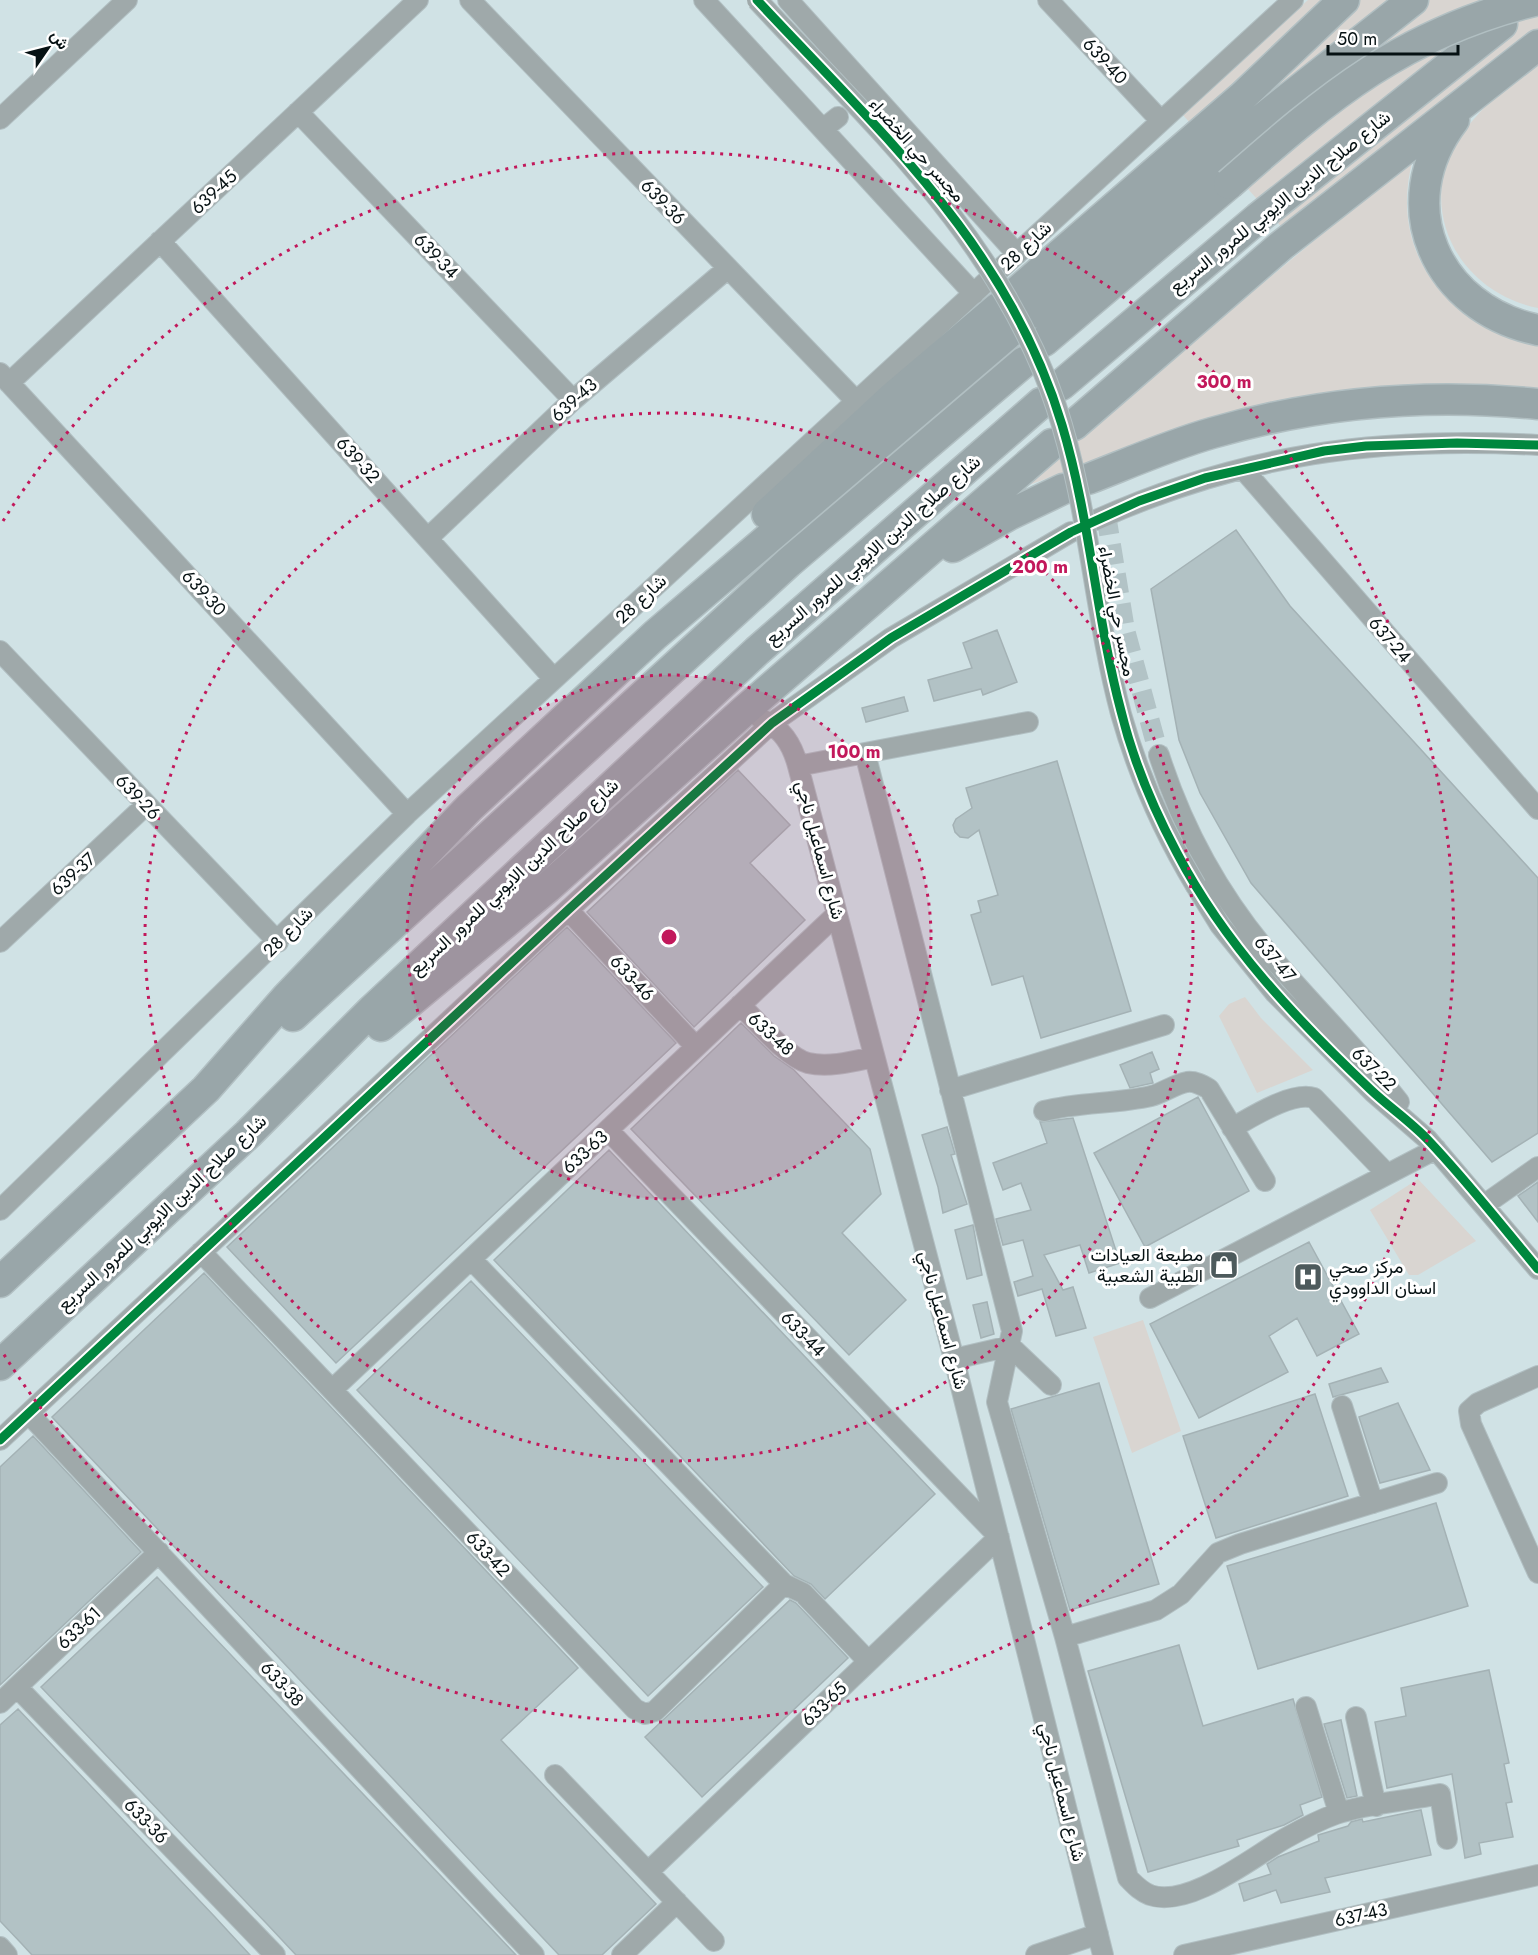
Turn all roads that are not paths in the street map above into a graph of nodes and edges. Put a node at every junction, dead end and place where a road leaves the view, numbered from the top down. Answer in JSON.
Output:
{"nodes":[{"id":1,"x":127,"y":0,"type":"edge"},
{"id":2,"x":418,"y":0,"type":"edge"},
{"id":3,"x":470,"y":0,"type":"edge"},
{"id":4,"x":705,"y":0,"type":"edge"},
{"id":5,"x":757,"y":0,"type":"edge"},
{"id":6,"x":789,"y":0,"type":"edge"},
{"id":7,"x":1048,"y":0,"type":"edge"},
{"id":8,"x":1293,"y":0,"type":"edge"},
{"id":9,"x":1344,"y":0,"type":"edge"},
{"id":10,"x":1413,"y":0,"type":"edge"},
{"id":11,"x":1538,"y":0,"type":"edge"},
{"id":12,"x":1502,"y":24,"type":"dead end"},
{"id":13,"x":1538,"y":45,"type":"edge"},
{"id":14,"x":1494,"y":78,"type":"junction"},
{"id":15,"x":298,"y":112,"type":"junction"},
{"id":16,"x":838,"y":117,"type":"dead end"},
{"id":17,"x":0,"y":119,"type":"edge"},
{"id":18,"x":1161,"y":121,"type":"junction"},
{"id":19,"x":823,"y":129,"type":"junction"},
{"id":20,"x":1220,"y":174,"type":"junction"},
{"id":21,"x":160,"y":241,"type":"junction"},
{"id":22,"x":1017,"y":254,"type":"junction"},
{"id":23,"x":727,"y":269,"type":"junction"},
{"id":24,"x":1006,"y":308,"type":"junction"},
{"id":25,"x":1538,"y":330,"type":"edge"},
{"id":26,"x":5,"y":378,"type":"edge"},
{"id":27,"x":573,"y":400,"type":"junction"},
{"id":28,"x":857,"y":402,"type":"junction"},
{"id":29,"x":1538,"y":404,"type":"edge"},
{"id":30,"x":1074,"y":424,"type":"dead end"},
{"id":31,"x":1052,"y":444,"type":"dead end"},
{"id":32,"x":1538,"y":445,"type":"edge"},
{"id":33,"x":1243,"y":469,"type":"junction"},
{"id":34,"x":1096,"y":520,"type":"dead end"},
{"id":35,"x":1071,"y":532,"type":"dead end"},
{"id":36,"x":428,"y":538,"type":"junction"},
{"id":37,"x":873,"y":599,"type":"junction"},
{"id":38,"x":0,"y":651,"type":"edge"},
{"id":39,"x":554,"y":679,"type":"junction"},
{"id":40,"x":744,"y":711,"type":"junction"},
{"id":41,"x":1028,"y":722,"type":"dead end"},
{"id":42,"x":772,"y":723,"type":"junction"},
{"id":43,"x":865,"y":753,"type":"junction"},
{"id":44,"x":1159,"y":755,"type":"tunnel mouth"},
{"id":45,"x":798,"y":766,"type":"junction"},
{"id":46,"x":146,"y":805,"type":"junction"},
{"id":47,"x":1538,"y":809,"type":"edge"},
{"id":48,"x":407,"y":814,"type":"junction"},
{"id":49,"x":1196,"y":886,"type":"joint"},
{"id":50,"x":568,"y":910,"type":"junction"},
{"id":51,"x":837,"y":914,"type":"junction"},
{"id":52,"x":0,"y":942,"type":"edge"},
{"id":53,"x":278,"y":942,"type":"junction"},
{"id":54,"x":740,"y":1005,"type":"junction"},
{"id":55,"x":1164,"y":1025,"type":"dead end"},
{"id":56,"x":696,"y":1047,"type":"junction"},
{"id":57,"x":874,"y":1057,"type":"junction"},
{"id":58,"x":206,"y":1089,"type":"junction"},
{"id":59,"x":950,"y":1090,"type":"junction"},
{"id":60,"x":1044,"y":1111,"type":"dead end"},
{"id":61,"x":1232,"y":1128,"type":"junction"},
{"id":62,"x":608,"y":1130,"type":"junction"},
{"id":63,"x":248,"y":1134,"type":"junction"},
{"id":64,"x":1431,"y":1144,"type":"junction"},
{"id":65,"x":1538,"y":1167,"type":"edge"},
{"id":66,"x":1387,"y":1174,"type":"junction"},
{"id":67,"x":1265,"y":1181,"type":"dead end"},
{"id":68,"x":1484,"y":1205,"type":"junction"},
{"id":69,"x":1,"y":1208,"type":"edge"},
{"id":70,"x":201,"y":1252,"type":"junction"},
{"id":71,"x":471,"y":1259,"type":"junction"},
{"id":72,"x":1538,"y":1269,"type":"edge"},
{"id":73,"x":0,"y":1282,"type":"edge"},
{"id":74,"x":1150,"y":1298,"type":"dead end"},
{"id":75,"x":1010,"y":1346,"type":"junction"},
{"id":76,"x":954,"y":1359,"type":"junction"},
{"id":77,"x":0,"y":1365,"type":"edge"},
{"id":78,"x":1538,"y":1376,"type":"edge"},
{"id":79,"x":1051,"y":1385,"type":"dead end"},
{"id":80,"x":333,"y":1389,"type":"junction"},
{"id":81,"x":1342,"y":1406,"type":"dead end"},
{"id":82,"x":29,"y":1414,"type":"junction"},
{"id":83,"x":0,"y":1440,"type":"edge"},
{"id":84,"x":1437,"y":1483,"type":"dead end"},
{"id":85,"x":1373,"y":1503,"type":"junction"},
{"id":86,"x":999,"y":1537,"type":"junction"},
{"id":87,"x":1533,"y":1549,"type":"edge"},
{"id":88,"x":159,"y":1552,"type":"junction"},
{"id":89,"x":1538,"y":1573,"type":"edge"},
{"id":90,"x":784,"y":1584,"type":"junction"},
{"id":91,"x":1065,"y":1637,"type":"junction"},
{"id":92,"x":868,"y":1661,"type":"junction"},
{"id":93,"x":17,"y":1687,"type":"junction"},
{"id":94,"x":0,"y":1703,"type":"edge"},
{"id":95,"x":1306,"y":1707,"type":"dead end"},
{"id":96,"x":1356,"y":1717,"type":"dead end"},
{"id":97,"x":555,"y":1775,"type":"dead end"},
{"id":98,"x":1376,"y":1806,"type":"junction"},
{"id":99,"x":1339,"y":1813,"type":"junction"},
{"id":100,"x":1447,"y":1839,"type":"dead end"},
{"id":101,"x":648,"y":1872,"type":"junction"},
{"id":102,"x":1538,"y":1875,"type":"edge"},
{"id":103,"x":677,"y":1902,"type":"junction"},
{"id":104,"x":1098,"y":1934,"type":"junction"},
{"id":105,"x":714,"y":1941,"type":"dead end"},
{"id":106,"x":0,"y":1947,"type":"edge"},
{"id":107,"x":7,"y":1955,"type":"edge"},
{"id":108,"x":275,"y":1955,"type":"edge"},
{"id":109,"x":534,"y":1955,"type":"edge"},
{"id":110,"x":622,"y":1955,"type":"edge"},
{"id":111,"x":1036,"y":1955,"type":"edge"},
{"id":112,"x":1103,"y":1955,"type":"edge"},
{"id":113,"x":1184,"y":1955,"type":"edge"}],
"edges":[{"from":1,"to":17,"type":"street"},
{"from":2,"to":15,"type":"street","name":"639-45"},
{"from":3,"to":23,"type":"street","name":"639-36"},
{"from":4,"to":19,"type":"street"},
{"from":5,"to":49,"type":"street","name":"مجسر حي الخضراء","bridge":true},
{"from":6,"to":22,"type":"street"},
{"from":7,"to":18,"type":"street","name":"639-40"},
{"from":8,"to":18,"type":"street","name":"شارع 28"},
{"from":9,"to":24,"type":"highway"},
{"from":10,"to":20,"type":"highway"},
{"from":11,"to":20,"type":"highway","bridge":true},
{"from":12,"to":63,"type":"highway","name":"شارع صلاح الدين الايوبي للمرور السريع"},
{"from":13,"to":14,"type":"highway"},
{"from":14,"to":25,"type":"highway"},
{"from":14,"to":30,"type":"highway"},
{"from":15,"to":21,"type":"street","name":"639-45"},
{"from":15,"to":27,"type":"street","name":"639-34"},
{"from":16,"to":19,"type":"street"},
{"from":18,"to":22,"type":"street","name":"شارع 28"},
{"from":19,"to":24,"type":"street"},
{"from":20,"to":24,"type":"highway"},
{"from":20,"to":58,"type":"highway"},
{"from":21,"to":26,"type":"street","name":"639-45"},
{"from":21,"to":36,"type":"street","name":"639-32"},
{"from":22,"to":24,"type":"street","name":"شارع 28"},
{"from":23,"to":27,"type":"street","name":"639-43"},
{"from":23,"to":28,"type":"street","name":"639-36"},
{"from":24,"to":28,"type":"street","name":"شارع 28"},
{"from":24,"to":58,"type":"highway"},
{"from":26,"to":48,"type":"street","name":"639-30"},
{"from":27,"to":36,"type":"street","name":"639-43"},
{"from":28,"to":39,"type":"street","name":"شارع 28"},
{"from":29,"to":37,"type":"highway"},
{"from":31,"to":37,"type":"highway"},
{"from":32,"to":33,"type":"street"},
{"from":33,"to":34,"type":"street"},
{"from":33,"to":47,"type":"street","name":"637-24"},
{"from":35,"to":42,"type":"street"},
{"from":36,"to":39,"type":"street","name":"639-32"},
{"from":37,"to":40,"type":"highway"},
{"from":38,"to":46,"type":"street","name":"639-26"},
{"from":39,"to":48,"type":"street","name":"شارع 28"},
{"from":40,"to":42,"type":"street","name":"شارع اسماعيل ناجي"},
{"from":40,"to":63,"type":"highway"},
{"from":41,"to":43,"type":"street"},
{"from":42,"to":45,"type":"street","name":"شارع اسماعيل ناجي"},
{"from":42,"to":50,"type":"street"},
{"from":43,"to":45,"type":"street"},
{"from":43,"to":59,"type":"street"},
{"from":44,"to":64,"type":"street","name":"637-47"},
{"from":45,"to":51,"type":"street","name":"شارع اسماعيل ناجي"},
{"from":46,"to":52,"type":"street","name":"639-37"},
{"from":46,"to":53,"type":"street","name":"639-26"},
{"from":48,"to":53,"type":"street","name":"شارع 28"},
{"from":49,"to":64,"type":"street","name":"637-22"},
{"from":50,"to":56,"type":"street","name":"633-46"},
{"from":50,"to":70,"type":"street"},
{"from":51,"to":54,"type":"street","name":"633-63"},
{"from":51,"to":57,"type":"street","name":"شارع اسماعيل ناجي"},
{"from":53,"to":69,"type":"street","name":"شارع 28"},
{"from":54,"to":56,"type":"street","name":"633-63"},
{"from":54,"to":57,"type":"street","name":"633-48"},
{"from":55,"to":59,"type":"street"},
{"from":56,"to":62,"type":"street","name":"633-63"},
{"from":57,"to":76,"type":"street","name":"شارع اسماعيل ناجي"},
{"from":58,"to":73,"type":"highway"},
{"from":59,"to":75,"type":"street"},
{"from":60,"to":61,"type":"street"},
{"from":61,"to":66,"type":"street"},
{"from":61,"to":67,"type":"street"},
{"from":62,"to":71,"type":"street","name":"633-63"},
{"from":62,"to":86,"type":"street","name":"633-44"},
{"from":63,"to":77,"type":"highway","name":"شارع صلاح الدين الايوبي للمرور السريع"},
{"from":64,"to":66,"type":"street"},
{"from":64,"to":68,"type":"street","name":"637-22"},
{"from":65,"to":68,"type":"street"},
{"from":66,"to":74,"type":"street"},
{"from":68,"to":72,"type":"street","name":"637-22"},
{"from":70,"to":80,"type":"street","name":"633-42"},
{"from":70,"to":82,"type":"street"},
{"from":71,"to":80,"type":"street","name":"633-63"},
{"from":71,"to":90,"type":"street"},
{"from":75,"to":76,"type":"street"},
{"from":75,"to":79,"type":"street"},
{"from":75,"to":91,"type":"street"},
{"from":76,"to":86,"type":"street","name":"شارع اسماعيل ناجي"},
{"from":78,"to":87,"type":"street"},
{"from":80,"to":90,"type":"street","name":"633-42"},
{"from":81,"to":85,"type":"street"},
{"from":82,"to":83,"type":"street"},
{"from":82,"to":88,"type":"street","name":"633-38"},
{"from":84,"to":85,"type":"street"},
{"from":85,"to":91,"type":"street"},
{"from":86,"to":92,"type":"street","name":"633-65"},
{"from":86,"to":104,"type":"street","name":"شارع اسماعيل ناجي"},
{"from":87,"to":89,"type":"street"},
{"from":88,"to":93,"type":"street","name":"633-61"},
{"from":88,"to":109,"type":"street","name":"633-38"},
{"from":90,"to":92,"type":"street"},
{"from":91,"to":99,"type":"street"},
{"from":92,"to":101,"type":"street","name":"633-65"},
{"from":93,"to":94,"type":"street","name":"633-61"},
{"from":93,"to":108,"type":"street","name":"633-36"},
{"from":95,"to":99,"type":"street"},
{"from":96,"to":98,"type":"street"},
{"from":97,"to":101,"type":"street"},
{"from":98,"to":99,"type":"street"},
{"from":98,"to":100,"type":"street"},
{"from":101,"to":103,"type":"street"},
{"from":102,"to":113,"type":"street","name":"637-43"},
{"from":103,"to":105,"type":"street"},
{"from":103,"to":110,"type":"street"},
{"from":104,"to":111,"type":"street"},
{"from":104,"to":112,"type":"street","name":"شارع اسماعيل ناجي"},
{"from":106,"to":107,"type":"street"}]}
